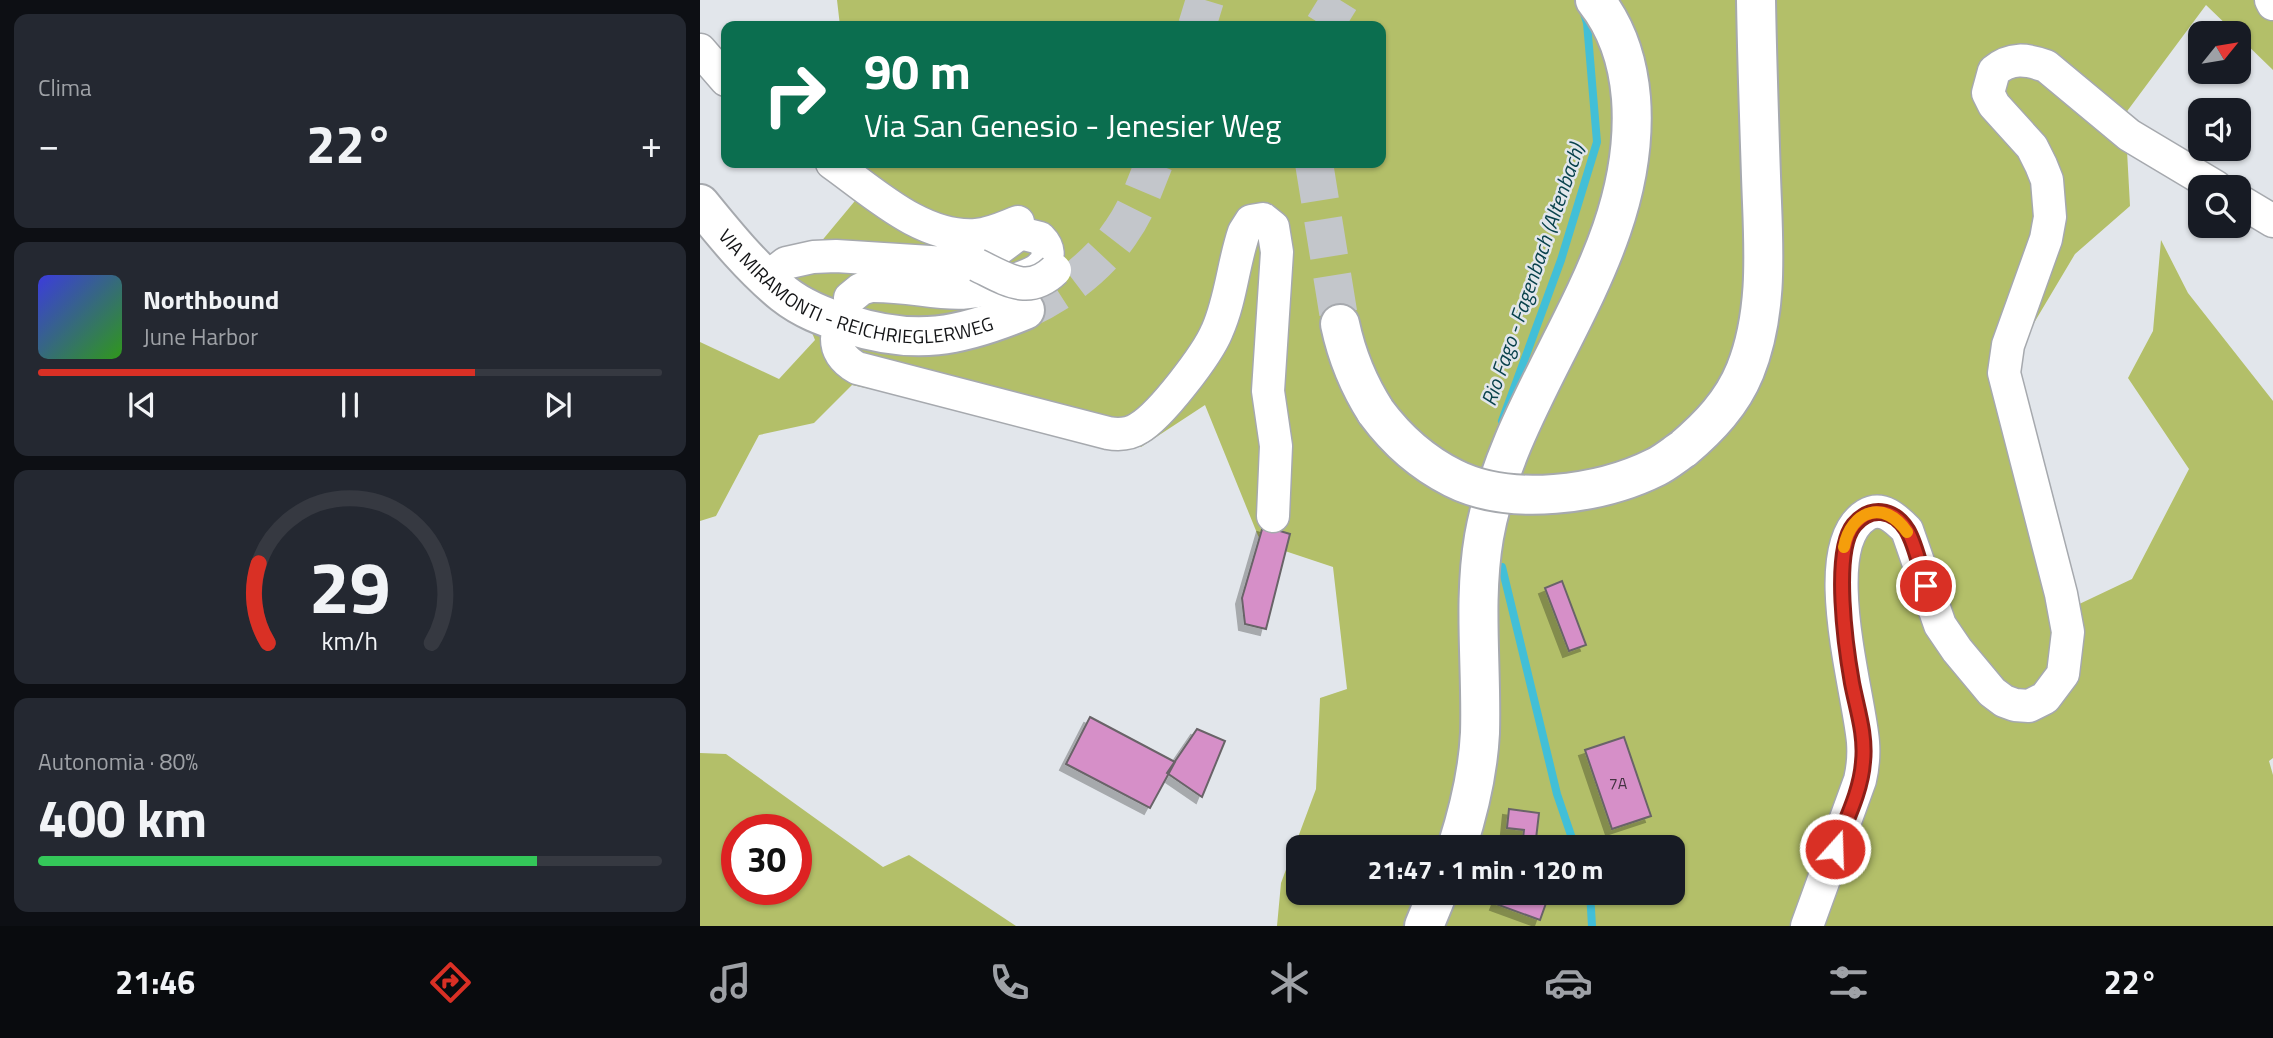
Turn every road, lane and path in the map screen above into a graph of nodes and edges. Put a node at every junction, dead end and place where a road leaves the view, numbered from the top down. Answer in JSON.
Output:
{"nodes":[{"id":1,"x":1595,"y":0,"type":"edge"},
{"id":2,"x":1756,"y":0,"type":"edge"},
{"id":3,"x":700,"y":50,"type":"edge"},
{"id":4,"x":721,"y":73,"type":"edge"},
{"id":5,"x":839,"y":168,"type":"edge"},
{"id":6,"x":2196,"y":175,"type":"edge"},
{"id":7,"x":700,"y":204,"type":"edge"},
{"id":8,"x":2251,"y":207,"type":"edge"},
{"id":9,"x":2273,"y":220,"type":"edge"},
{"id":10,"x":977,"y":265,"type":"junction"},
{"id":11,"x":767,"y":278,"type":"junction"},
{"id":12,"x":850,"y":298,"type":"dead end"},
{"id":13,"x":1025,"y":310,"type":"tunnel mouth"},
{"id":14,"x":1340,"y":324,"type":"tunnel mouth"},
{"id":15,"x":837,"y":339,"type":"dead end"},
{"id":16,"x":1273,"y":516,"type":"dead end"},
{"id":17,"x":1461,"y":835,"type":"edge"},
{"id":18,"x":1433,"y":905,"type":"edge"},
{"id":19,"x":1424,"y":926,"type":"edge"},
{"id":20,"x":1807,"y":926,"type":"edge"}],
"edges":[{"from":1,"to":17,"type":"main road"},
{"from":2,"to":14,"type":"main road","bridge":true},
{"from":3,"to":4,"type":"street"},
{"from":5,"to":10,"type":"street","bridge":true},
{"from":6,"to":20,"type":"street"},
{"from":7,"to":11,"type":"main road","name":"VIA MIRAMONTI - REICHRIEGLERWEG"},
{"from":8,"to":9,"type":"street"},
{"from":10,"to":11,"type":"street"},
{"from":10,"to":12,"type":"street"},
{"from":11,"to":13,"type":"main road","name":"VIA MIRAMONTI - REICHRIEGLERWEG"},
{"from":15,"to":16,"type":"street"},
{"from":18,"to":19,"type":"main road"}]}
